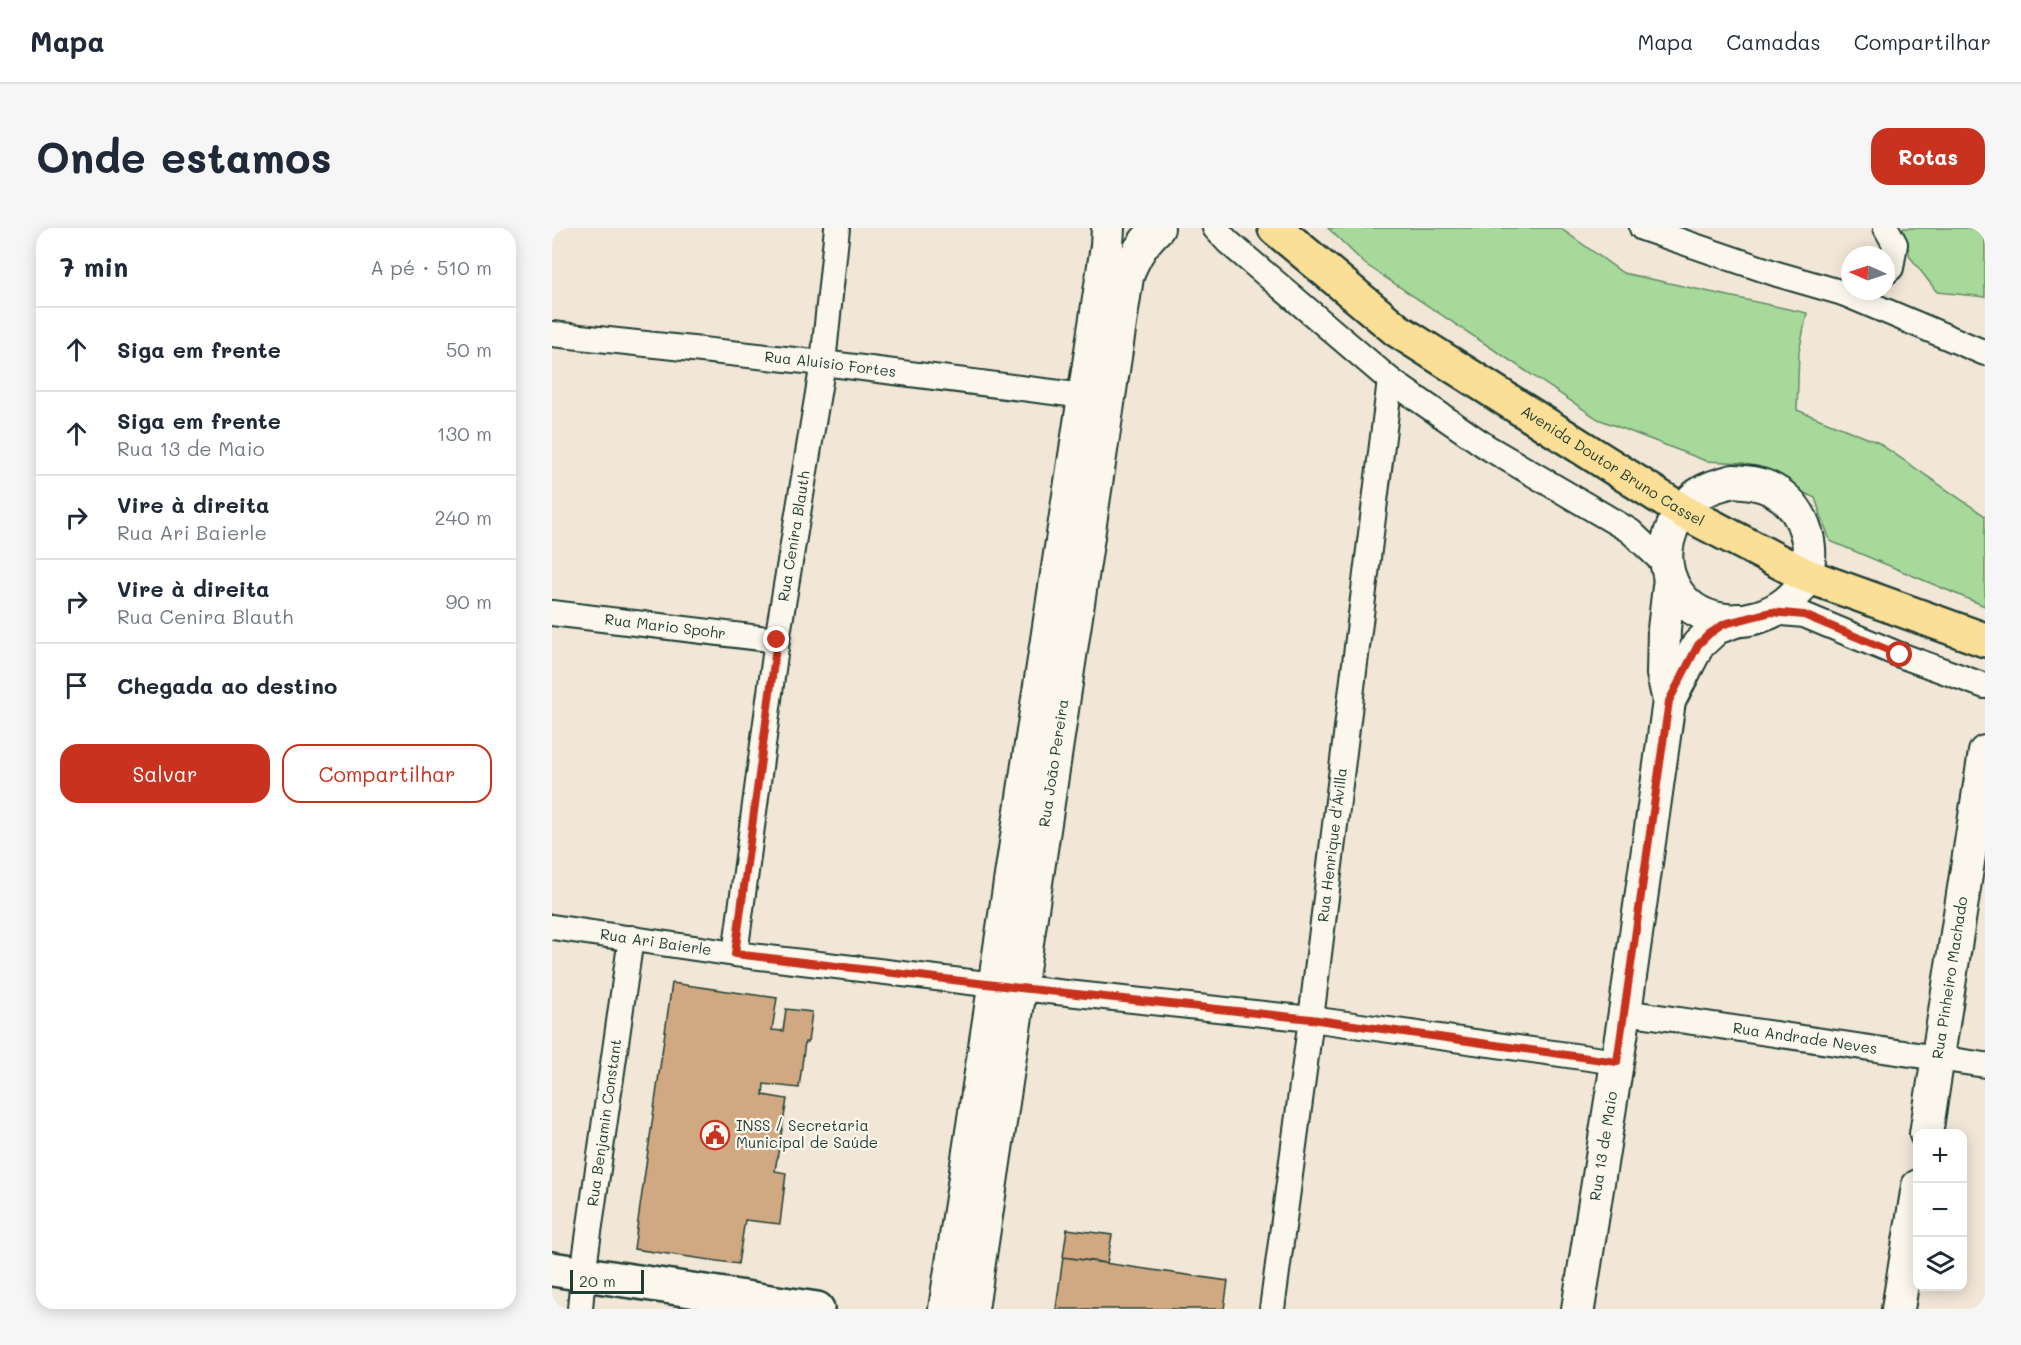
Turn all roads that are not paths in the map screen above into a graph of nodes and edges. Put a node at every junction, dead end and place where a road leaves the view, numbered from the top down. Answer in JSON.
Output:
{"nodes":[{"id":1,"x":837,"y":228,"type":"edge"},
{"id":2,"x":1108,"y":228,"type":"edge"},
{"id":3,"x":1158,"y":228,"type":"edge"},
{"id":4,"x":1215,"y":228,"type":"edge"},
{"id":5,"x":1275,"y":228,"type":"edge"},
{"id":6,"x":1305,"y":228,"type":"edge"},
{"id":7,"x":1642,"y":228,"type":"edge"},
{"id":8,"x":1886,"y":228,"type":"edge"},
{"id":9,"x":1895,"y":246,"type":"edge"},
{"id":10,"x":1841,"y":291,"type":"edge"},
{"id":11,"x":1864,"y":300,"type":"edge"},
{"id":12,"x":1397,"y":330,"type":"junction"},
{"id":13,"x":552,"y":334,"type":"edge"},
{"id":14,"x":1985,"y":353,"type":"edge"},
{"id":15,"x":823,"y":363,"type":"junction"},
{"id":16,"x":1390,"y":380,"type":"junction"},
{"id":17,"x":1096,"y":398,"type":"junction"},
{"id":18,"x":1682,"y":511,"type":"junction"},
{"id":19,"x":1669,"y":572,"type":"junction"},
{"id":20,"x":1806,"y":575,"type":"junction"},
{"id":21,"x":1853,"y":592,"type":"junction"},
{"id":22,"x":1771,"y":612,"type":"junction"},
{"id":23,"x":552,"y":614,"type":"edge"},
{"id":24,"x":1738,"y":620,"type":"junction"},
{"id":25,"x":1837,"y":628,"type":"junction"},
{"id":26,"x":777,"y":640,"type":"junction"},
{"id":27,"x":1985,"y":640,"type":"edge"},
{"id":28,"x":1985,"y":686,"type":"edge"},
{"id":29,"x":1669,"y":701,"type":"junction"},
{"id":30,"x":1985,"y":752,"type":"edge"},
{"id":31,"x":552,"y":927,"type":"edge"},
{"id":32,"x":631,"y":938,"type":"junction"},
{"id":33,"x":735,"y":954,"type":"junction"},
{"id":34,"x":1007,"y":986,"type":"junction"},
{"id":35,"x":1625,"y":1012,"type":"junction"},
{"id":36,"x":1311,"y":1019,"type":"junction"},
{"id":37,"x":1938,"y":1058,"type":"junction"},
{"id":38,"x":1617,"y":1062,"type":"junction"},
{"id":39,"x":1985,"y":1065,"type":"edge"},
{"id":40,"x":1927,"y":1129,"type":"edge"},
{"id":41,"x":1913,"y":1212,"type":"edge"},
{"id":42,"x":570,"y":1288,"type":"edge"},
{"id":43,"x":664,"y":1309,"type":"edge"},
{"id":44,"x":817,"y":1309,"type":"edge"},
{"id":45,"x":945,"y":1309,"type":"edge"},
{"id":46,"x":972,"y":1309,"type":"edge"},
{"id":47,"x":1272,"y":1309,"type":"edge"},
{"id":48,"x":1578,"y":1309,"type":"edge"},
{"id":49,"x":1898,"y":1309,"type":"edge"}],
"edges":[{"from":1,"to":15,"type":"street","name":"Rua Cenira Blauth"},
{"from":2,"to":17,"type":"street","name":"Rua João Pereira"},
{"from":3,"to":17,"type":"street","name":"Rua João Pereira"},
{"from":4,"to":16,"type":"street"},
{"from":5,"to":12,"type":"main road","name":"Avenida Doutor Bruno Cassel"},
{"from":6,"to":12,"type":"main road"},
{"from":7,"to":10,"type":"street"},
{"from":8,"to":9,"type":"street"},
{"from":11,"to":14,"type":"street"},
{"from":12,"to":18,"type":"main road","name":"Avenida Doutor Bruno Cassel"},
{"from":13,"to":15,"type":"street","name":"Rua Aluisio Fortes"},
{"from":15,"to":17,"type":"street","name":"Rua Aluisio Fortes"},
{"from":15,"to":26,"type":"street","name":"Rua Cenira Blauth"},
{"from":16,"to":19,"type":"street"},
{"from":16,"to":36,"type":"street","name":"Rua Henrique d'Ávilla"},
{"from":17,"to":34,"type":"street","name":"Rua João Pereira"},
{"from":18,"to":19,"type":"street"},
{"from":18,"to":20,"type":"main road","name":"Avenida Doutor Bruno Cassel"},
{"from":18,"to":20,"type":"street"},
{"from":19,"to":24,"type":"street"},
{"from":19,"to":29,"type":"street"},
{"from":20,"to":21,"type":"main road","name":"Avenida Doutor Bruno Cassel"},
{"from":20,"to":22,"type":"street"},
{"from":21,"to":25,"type":"street"},
{"from":21,"to":27,"type":"main road","name":"Avenida Doutor Bruno Cassel"},
{"from":22,"to":24,"type":"street"},
{"from":22,"to":25,"type":"street"},
{"from":23,"to":26,"type":"street","name":"Rua Mario Spohr"},
{"from":24,"to":29,"type":"street","name":"Rua 13 de Maio"},
{"from":25,"to":28,"type":"street"},
{"from":26,"to":33,"type":"street","name":"Rua Cenira Blauth"},
{"from":29,"to":35,"type":"street","name":"Rua 13 de Maio"},
{"from":30,"to":37,"type":"street","name":"Rua Pinheiro Machado"},
{"from":31,"to":32,"type":"street","name":"Rua Ari Baierle"},
{"from":32,"to":33,"type":"street","name":"Rua Ari Baierle"},
{"from":32,"to":42,"type":"street","name":"Rua Benjamin Constant"},
{"from":33,"to":34,"type":"street","name":"Rua Ari Baierle"},
{"from":34,"to":36,"type":"street","name":"Rua Ari Baierle"},
{"from":34,"to":45,"type":"street","name":"Rua João Pereira"},
{"from":34,"to":46,"type":"street","name":"Rua João Pereira"},
{"from":35,"to":37,"type":"street","name":"Rua Andrade Neves"},
{"from":35,"to":38,"type":"street","name":"Rua 13 de Maio"},
{"from":36,"to":38,"type":"street","name":"Rua Ari Baierle"},
{"from":36,"to":47,"type":"street","name":"Rua Henrique d'Ávilla"},
{"from":37,"to":39,"type":"street","name":"Rua Andrade Neves"},
{"from":37,"to":40,"type":"street","name":"Rua Pinheiro Machado"},
{"from":38,"to":48,"type":"street","name":"Rua 13 de Maio"},
{"from":41,"to":49,"type":"street"},
{"from":42,"to":43,"type":"main road"},
{"from":42,"to":44,"type":"main road"}]}
